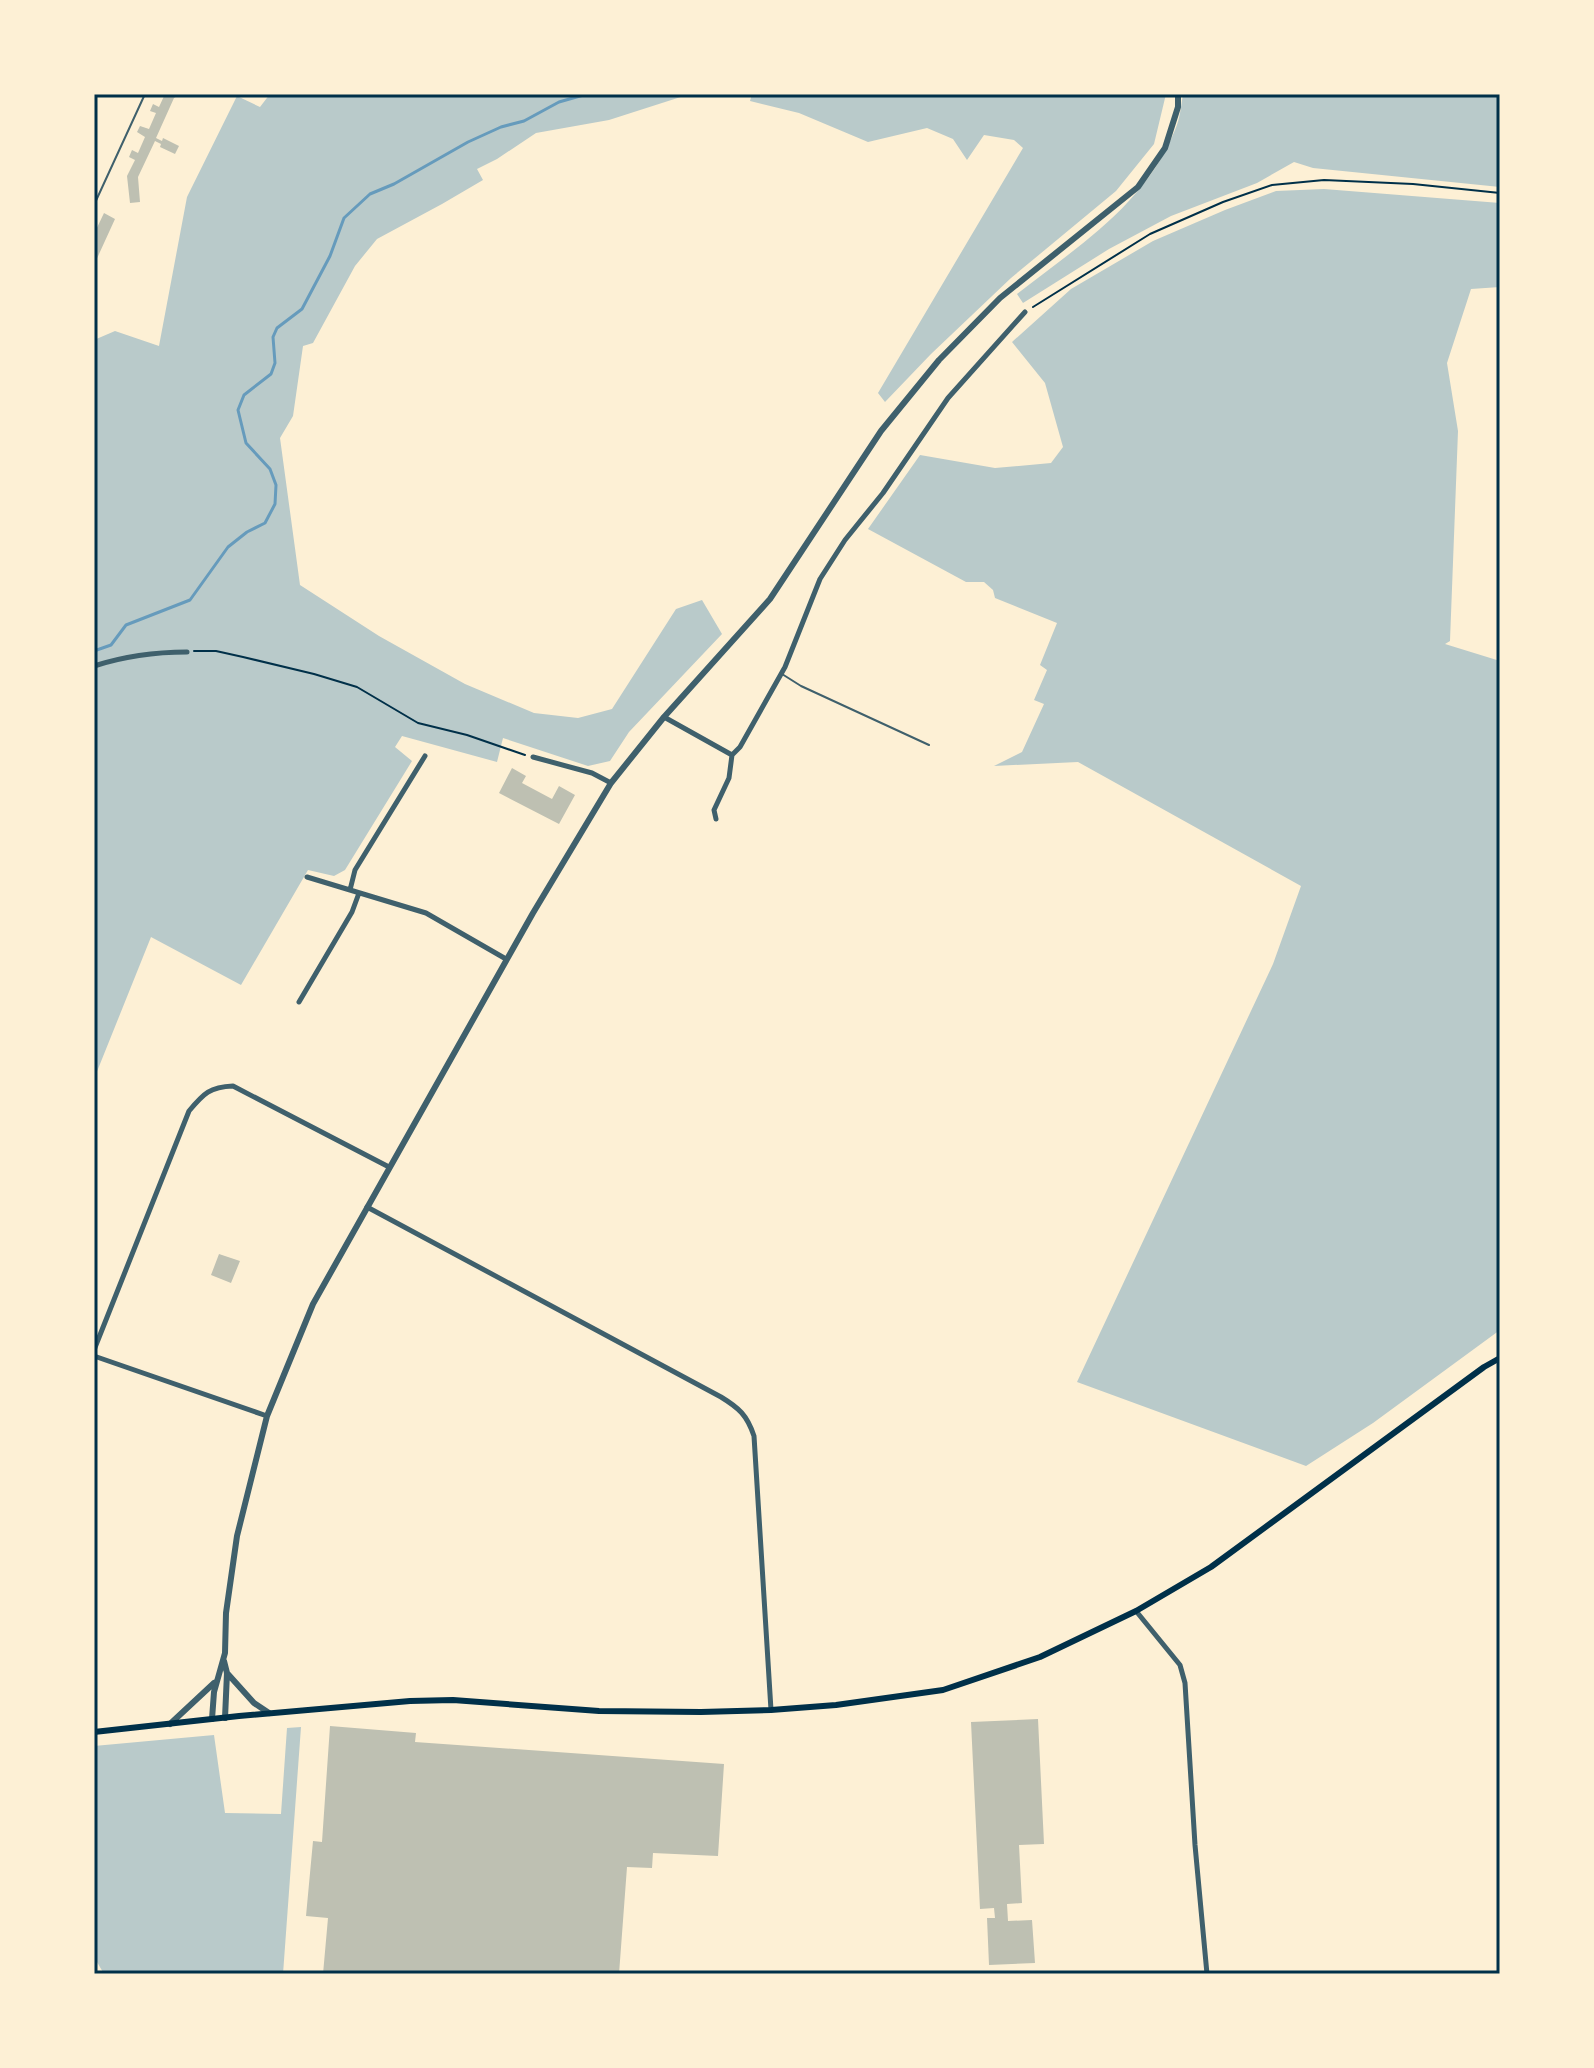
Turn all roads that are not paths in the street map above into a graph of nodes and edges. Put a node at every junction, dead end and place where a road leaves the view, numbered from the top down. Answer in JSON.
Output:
{"nodes":[{"id":1,"x":145,"y":94,"type":"edge"},
{"id":2,"x":1178,"y":94,"type":"edge"},
{"id":3,"x":94,"y":205,"type":"edge"},
{"id":4,"x":1025,"y":312,"type":"road end"},
{"id":5,"x":187,"y":652,"type":"road end"},
{"id":6,"x":94,"y":666,"type":"edge"},
{"id":7,"x":781,"y":674,"type":"junction"},
{"id":8,"x":664,"y":717,"type":"junction"},
{"id":9,"x":929,"y":745,"type":"dead end"},
{"id":10,"x":732,"y":755,"type":"junction"},
{"id":11,"x":425,"y":756,"type":"dead end"},
{"id":12,"x":533,"y":757,"type":"road end"},
{"id":13,"x":611,"y":783,"type":"junction"},
{"id":14,"x":716,"y":819,"type":"dead end"},
{"id":15,"x":307,"y":877,"type":"dead end"},
{"id":16,"x":350,"y":890,"type":"junction"},
{"id":17,"x":359,"y":893,"type":"junction"},
{"id":18,"x":506,"y":959,"type":"junction"},
{"id":19,"x":299,"y":1002,"type":"dead end"},
{"id":20,"x":389,"y":1167,"type":"junction"},
{"id":21,"x":367,"y":1207,"type":"junction"},
{"id":22,"x":94,"y":1350,"type":"edge"},
{"id":23,"x":94,"y":1356,"type":"edge"},
{"id":24,"x":1500,"y":1358,"type":"edge"},
{"id":25,"x":267,"y":1416,"type":"junction"},
{"id":26,"x":1136,"y":1611,"type":"junction"},
{"id":27,"x":224,"y":1661,"type":"junction"},
{"id":28,"x":227,"y":1673,"type":"junction"},
{"id":29,"x":217,"y":1679,"type":"junction"},
{"id":30,"x":771,"y":1710,"type":"junction"},
{"id":31,"x":269,"y":1713,"type":"junction"},
{"id":32,"x":225,"y":1718,"type":"junction"},
{"id":33,"x":212,"y":1719,"type":"junction"},
{"id":34,"x":170,"y":1724,"type":"junction"},
{"id":35,"x":94,"y":1732,"type":"edge"},
{"id":36,"x":1207,"y":1974,"type":"edge"}],
"edges":[{"from":1,"to":3,"type":"lane"},
{"from":2,"to":8,"type":"street"},
{"from":4,"to":7,"type":"street"},
{"from":5,"to":6,"type":"street"},
{"from":7,"to":9,"type":"lane"},
{"from":7,"to":10,"type":"street"},
{"from":8,"to":10,"type":"street"},
{"from":8,"to":13,"type":"street"},
{"from":10,"to":14,"type":"street"},
{"from":11,"to":16,"type":"street"},
{"from":12,"to":13,"type":"street"},
{"from":13,"to":18,"type":"street"},
{"from":15,"to":16,"type":"street"},
{"from":16,"to":17,"type":"street"},
{"from":17,"to":18,"type":"street"},
{"from":17,"to":19,"type":"street"},
{"from":18,"to":20,"type":"street"},
{"from":20,"to":21,"type":"street"},
{"from":20,"to":22,"type":"street"},
{"from":21,"to":25,"type":"street"},
{"from":21,"to":30,"type":"street"},
{"from":23,"to":25,"type":"street"},
{"from":24,"to":26,"type":"main road"},
{"from":25,"to":27,"type":"street"},
{"from":26,"to":30,"type":"main road"},
{"from":26,"to":36,"type":"street"},
{"from":27,"to":28,"type":"street"},
{"from":27,"to":29,"type":"street"},
{"from":28,"to":31,"type":"street"},
{"from":28,"to":32,"type":"street"},
{"from":29,"to":33,"type":"street"},
{"from":29,"to":34,"type":"street"},
{"from":30,"to":31,"type":"main road"},
{"from":31,"to":32,"type":"main road"},
{"from":32,"to":33,"type":"main road"},
{"from":33,"to":34,"type":"main road"},
{"from":34,"to":35,"type":"main road"}]}
